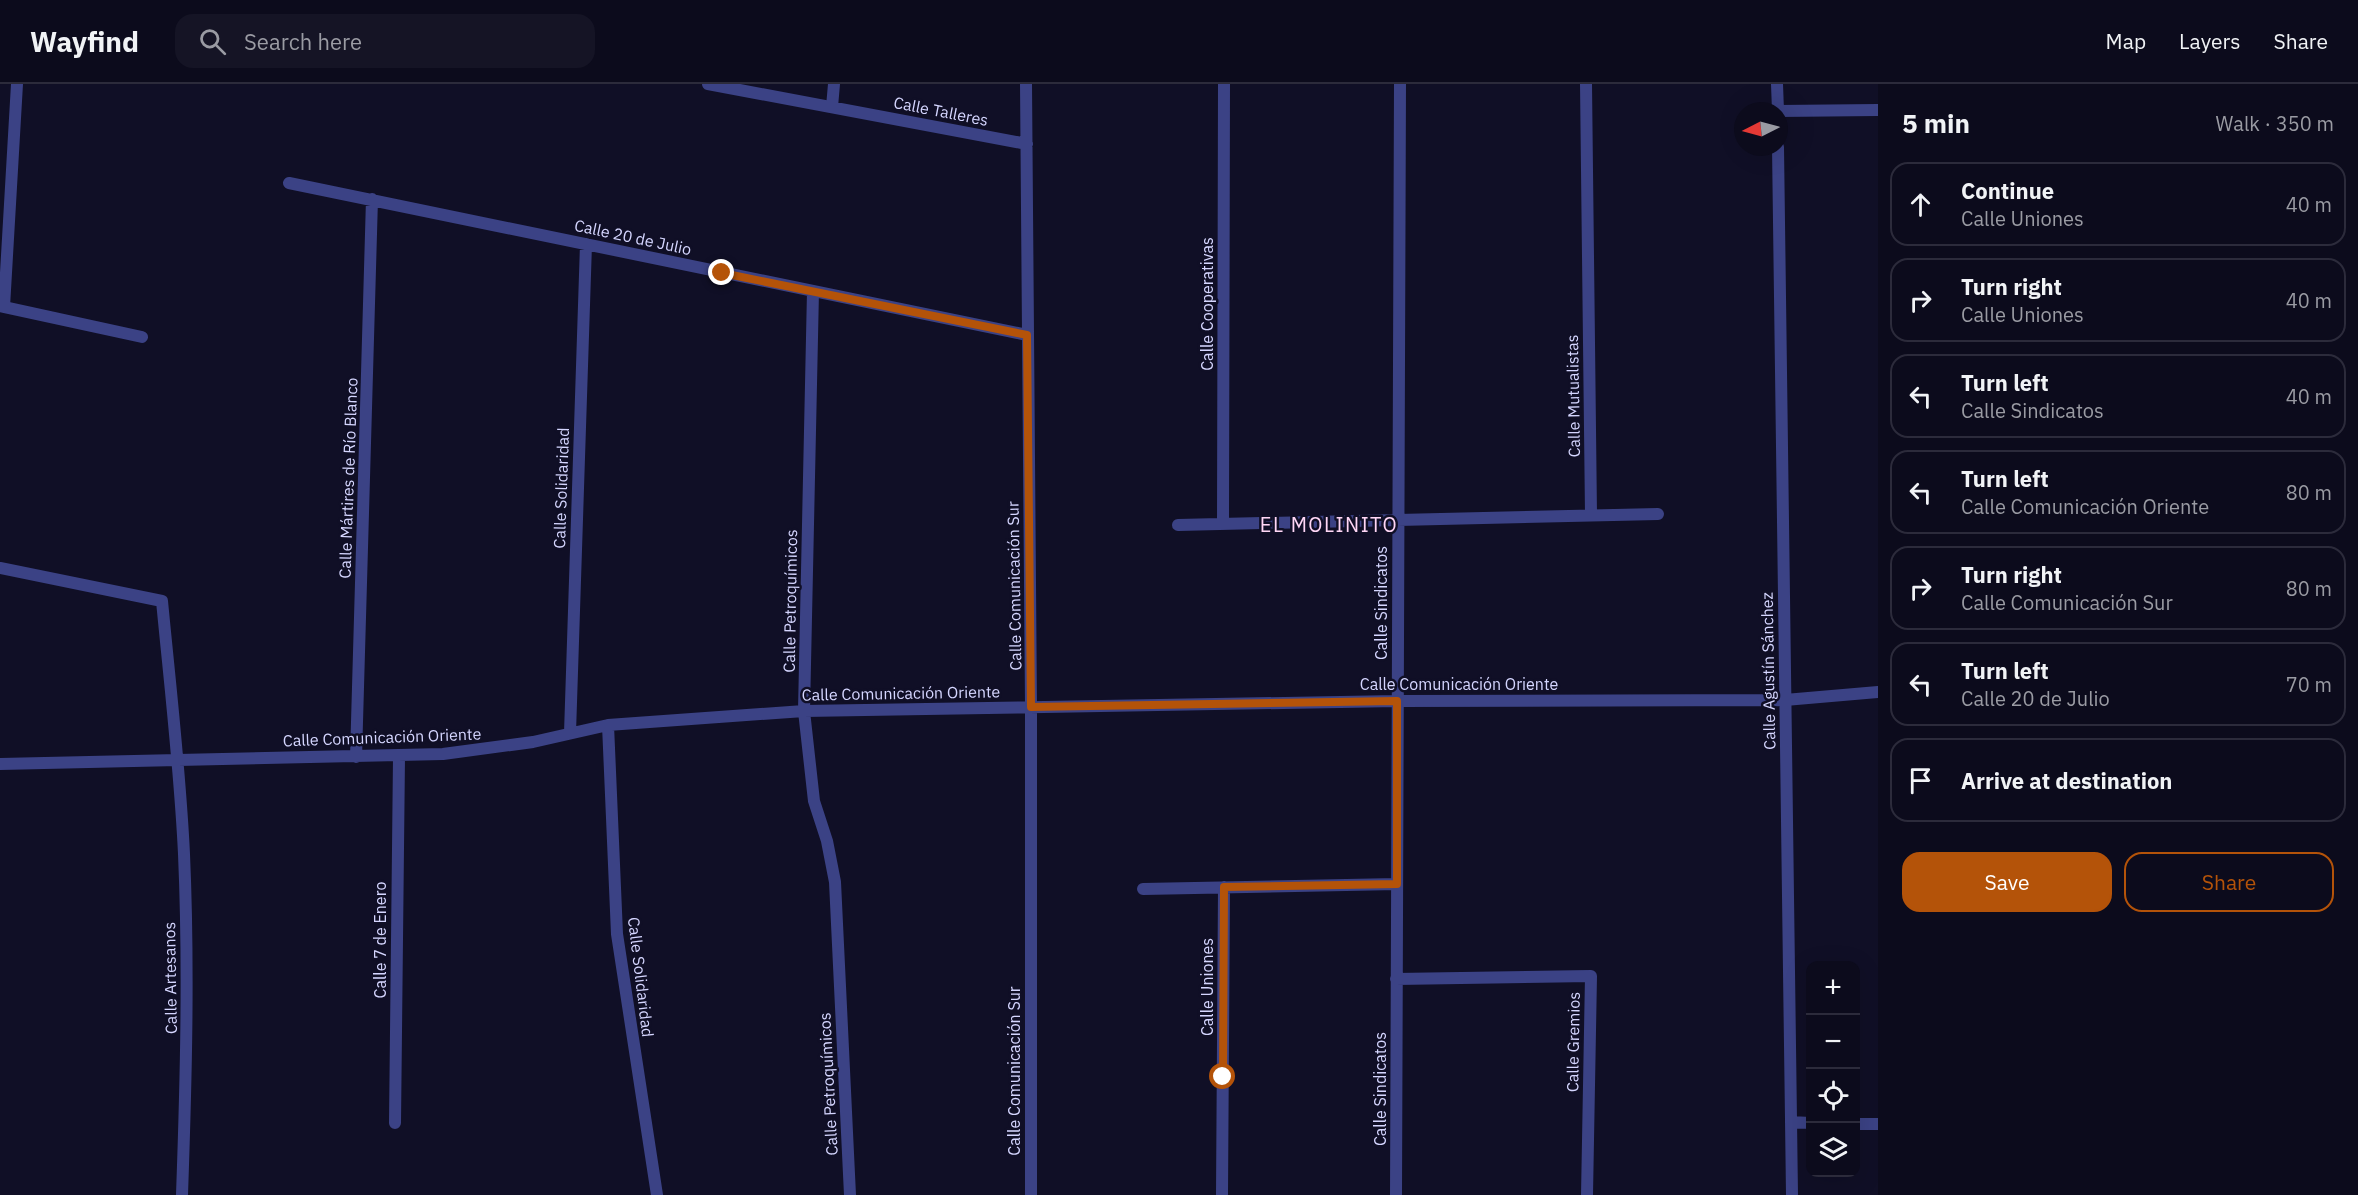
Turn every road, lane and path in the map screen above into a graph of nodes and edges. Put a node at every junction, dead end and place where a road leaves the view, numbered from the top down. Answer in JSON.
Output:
{"nodes":[{"id":1,"x":17,"y":84,"type":"edge"},
{"id":2,"x":708,"y":84,"type":"edge"},
{"id":3,"x":834,"y":84,"type":"edge"},
{"id":4,"x":1026,"y":84,"type":"edge"},
{"id":5,"x":1224,"y":84,"type":"edge"},
{"id":6,"x":1400,"y":84,"type":"edge"},
{"id":7,"x":1586,"y":84,"type":"edge"},
{"id":8,"x":1777,"y":84,"type":"edge"},
{"id":9,"x":1778,"y":102,"type":"edge"},
{"id":10,"x":832,"y":107,"type":"junction"},
{"id":11,"x":1878,"y":110,"type":"edge"},
{"id":12,"x":1788,"y":111,"type":"edge"},
{"id":13,"x":1027,"y":144,"type":"junction"},
{"id":14,"x":1778,"y":156,"type":"edge"},
{"id":15,"x":289,"y":183,"type":"dead end"},
{"id":16,"x":372,"y":200,"type":"junction"},
{"id":17,"x":586,"y":244,"type":"junction"},
{"id":18,"x":813,"y":291,"type":"junction"},
{"id":19,"x":2,"y":306,"type":"edge"},
{"id":20,"x":1027,"y":335,"type":"junction"},
{"id":21,"x":142,"y":337,"type":"dead end"},
{"id":22,"x":1658,"y":514,"type":"dead end"},
{"id":23,"x":1591,"y":515,"type":"junction"},
{"id":24,"x":1398,"y":520,"type":"junction"},
{"id":25,"x":1223,"y":524,"type":"junction"},
{"id":26,"x":1178,"y":525,"type":"dead end"},
{"id":27,"x":0,"y":570,"type":"edge"},
{"id":28,"x":1878,"y":692,"type":"edge"},
{"id":29,"x":1785,"y":700,"type":"junction"},
{"id":30,"x":1397,"y":701,"type":"junction"},
{"id":31,"x":1031,"y":707,"type":"junction"},
{"id":32,"x":804,"y":711,"type":"junction"},
{"id":33,"x":608,"y":725,"type":"junction"},
{"id":34,"x":570,"y":732,"type":"junction"},
{"id":35,"x":356,"y":757,"type":"junction"},
{"id":36,"x":399,"y":757,"type":"junction"},
{"id":37,"x":178,"y":761,"type":"junction"},
{"id":38,"x":0,"y":764,"type":"edge"},
{"id":39,"x":1397,"y":884,"type":"junction"},
{"id":40,"x":1224,"y":887,"type":"junction"},
{"id":41,"x":1143,"y":889,"type":"dead end"},
{"id":42,"x":1396,"y":979,"type":"junction"},
{"id":43,"x":1791,"y":1122,"type":"junction"},
{"id":44,"x":395,"y":1123,"type":"dead end"},
{"id":45,"x":1806,"y":1123,"type":"edge"},
{"id":46,"x":1860,"y":1124,"type":"edge"},
{"id":47,"x":1878,"y":1124,"type":"edge"},
{"id":48,"x":182,"y":1195,"type":"edge"},
{"id":49,"x":657,"y":1195,"type":"edge"},
{"id":50,"x":850,"y":1195,"type":"edge"},
{"id":51,"x":1030,"y":1195,"type":"edge"},
{"id":52,"x":1222,"y":1195,"type":"edge"},
{"id":53,"x":1396,"y":1195,"type":"edge"},
{"id":54,"x":1587,"y":1195,"type":"edge"},
{"id":55,"x":1792,"y":1195,"type":"edge"}],
"edges":[{"from":1,"to":19,"type":"street"},
{"from":2,"to":10,"type":"street","name":"Calle Talleres"},
{"from":3,"to":10,"type":"street"},
{"from":4,"to":13,"type":"street","name":"Calle Comunicación Sur"},
{"from":5,"to":25,"type":"street","name":"Calle Cooperativas"},
{"from":6,"to":24,"type":"street","name":"Calle Sindicatos"},
{"from":7,"to":23,"type":"street","name":"Calle Mutualistas"},
{"from":8,"to":9,"type":"street"},
{"from":10,"to":13,"type":"street","name":"Calle Talleres"},
{"from":11,"to":12,"type":"street"},
{"from":13,"to":20,"type":"street","name":"Calle Comunicación Sur"},
{"from":14,"to":29,"type":"street","name":"Calle Agustín Sánchez"},
{"from":15,"to":16,"type":"street","name":"Calle 20 de Julio"},
{"from":16,"to":17,"type":"street","name":"Calle 20 de Julio"},
{"from":16,"to":35,"type":"street","name":"Calle Mártires de Río Blanco"},
{"from":17,"to":18,"type":"street","name":"Calle 20 de Julio"},
{"from":17,"to":34,"type":"street","name":"Calle Solidaridad"},
{"from":18,"to":20,"type":"street","name":"Calle 20 de Julio"},
{"from":18,"to":32,"type":"street","name":"Calle Petroquímicos"},
{"from":19,"to":21,"type":"street"},
{"from":20,"to":31,"type":"street","name":"Calle Comunicación Sur"},
{"from":22,"to":23,"type":"street"},
{"from":23,"to":24,"type":"street"},
{"from":24,"to":25,"type":"street"},
{"from":24,"to":30,"type":"street","name":"Calle Sindicatos"},
{"from":25,"to":26,"type":"street"},
{"from":27,"to":37,"type":"street","name":"Calle Artesanos"},
{"from":28,"to":29,"type":"street","name":"Calle Comunicación Oriente"},
{"from":29,"to":30,"type":"street","name":"Calle Comunicación Oriente"},
{"from":29,"to":43,"type":"street","name":"Calle Agustín Sánchez"},
{"from":30,"to":31,"type":"street","name":"Calle Comunicación Oriente"},
{"from":30,"to":39,"type":"street","name":"Calle Sindicatos"},
{"from":31,"to":32,"type":"street","name":"Calle Comunicación Oriente"},
{"from":31,"to":51,"type":"street","name":"Calle Comunicación Sur"},
{"from":32,"to":33,"type":"street","name":"Calle Comunicación Oriente"},
{"from":32,"to":50,"type":"street","name":"Calle Petroquímicos"},
{"from":33,"to":34,"type":"street","name":"Calle Comunicación Oriente"},
{"from":33,"to":49,"type":"street","name":"Calle Solidaridad"},
{"from":34,"to":36,"type":"street","name":"Calle Comunicación Oriente"},
{"from":35,"to":36,"type":"street","name":"Calle Comunicación Oriente"},
{"from":35,"to":37,"type":"street","name":"Calle Comunicación Oriente"},
{"from":36,"to":44,"type":"street","name":"Calle 7 de Enero"},
{"from":37,"to":38,"type":"street","name":"Calle Comunicación Oriente"},
{"from":37,"to":48,"type":"street","name":"Calle Artesanos"},
{"from":39,"to":40,"type":"street"},
{"from":39,"to":42,"type":"street","name":"Calle Sindicatos"},
{"from":40,"to":41,"type":"street"},
{"from":40,"to":52,"type":"street","name":"Calle Uniones"},
{"from":42,"to":53,"type":"street","name":"Calle Sindicatos"},
{"from":42,"to":54,"type":"street","name":"Calle Gremios"},
{"from":43,"to":45,"type":"street"},
{"from":43,"to":55,"type":"street","name":"Calle Agustín Sánchez"},
{"from":46,"to":47,"type":"street"}]}
